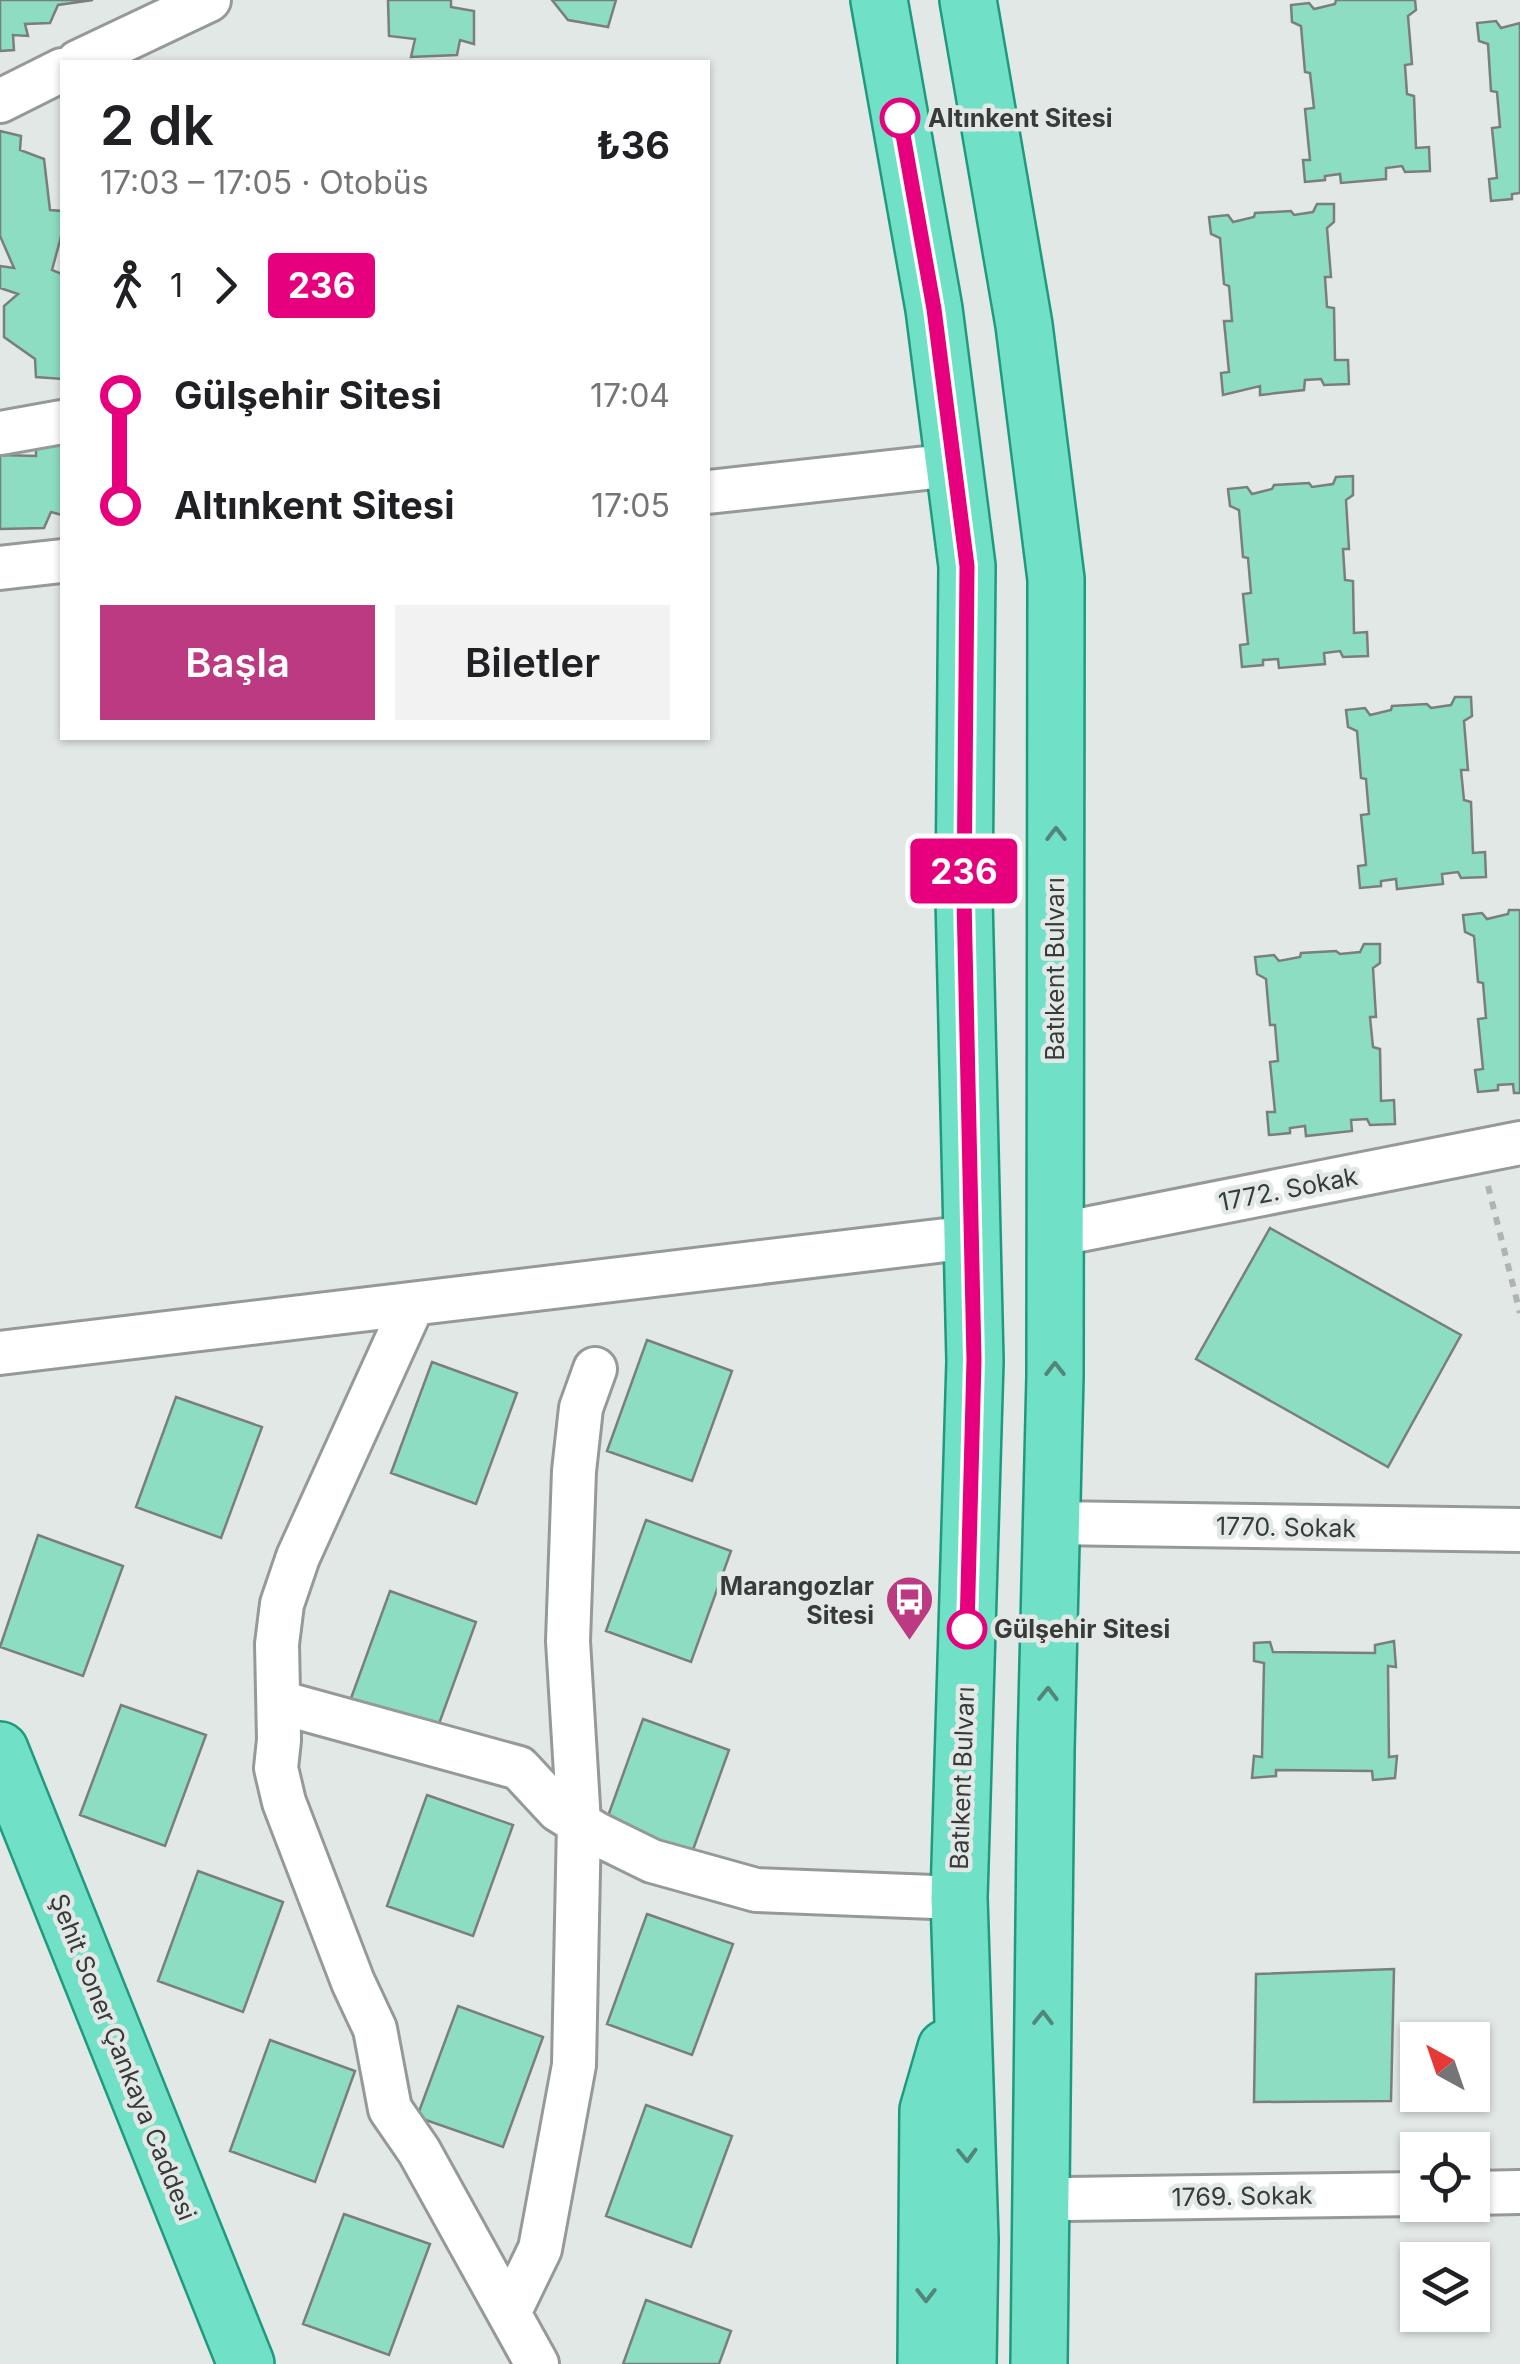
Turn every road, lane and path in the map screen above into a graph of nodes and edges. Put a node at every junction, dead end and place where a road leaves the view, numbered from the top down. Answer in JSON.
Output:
{"nodes":[{"id":1,"x":209,"y":0,"type":"edge"},
{"id":2,"x":879,"y":0,"type":"edge"},
{"id":3,"x":968,"y":0,"type":"edge"},
{"id":4,"x":82,"y":60,"type":"edge"},
{"id":5,"x":60,"y":71,"type":"edge"},
{"id":6,"x":0,"y":100,"type":"edge"},
{"id":7,"x":60,"y":422,"type":"edge"},
{"id":8,"x":0,"y":432,"type":"edge"},
{"id":9,"x":954,"y":466,"type":"junction"},
{"id":10,"x":710,"y":492,"type":"edge"},
{"id":11,"x":60,"y":561,"type":"edge"},
{"id":12,"x":0,"y":568,"type":"edge"},
{"id":13,"x":1520,"y":1143,"type":"edge"},
{"id":14,"x":1478,"y":1151,"type":"junction"},
{"id":15,"x":1055,"y":1235,"type":"junction"},
{"id":16,"x":971,"y":1237,"type":"junction"},
{"id":17,"x":413,"y":1304,"type":"junction"},
{"id":18,"x":1520,"y":1313,"type":"edge"},
{"id":19,"x":0,"y":1354,"type":"edge"},
{"id":20,"x":595,"y":1369,"type":"dead end"},
{"id":21,"x":1052,"y":1524,"type":"junction"},
{"id":22,"x":1520,"y":1530,"type":"edge"},
{"id":23,"x":279,"y":1702,"type":"junction"},
{"id":24,"x":0,"y":1750,"type":"edge"},
{"id":25,"x":579,"y":1823,"type":"junction"},
{"id":26,"x":959,"y":1898,"type":"junction"},
{"id":27,"x":962,"y":1992,"type":"junction"},
{"id":28,"x":1042,"y":2116,"type":"junction"},
{"id":29,"x":1520,"y":2192,"type":"edge"},
{"id":30,"x":1490,"y":2193,"type":"edge"},
{"id":31,"x":1400,"y":2194,"type":"edge"},
{"id":32,"x":1066,"y":2199,"type":"junction"},
{"id":33,"x":510,"y":2313,"type":"junction"},
{"id":34,"x":246,"y":2364,"type":"edge"},
{"id":35,"x":537,"y":2364,"type":"edge"},
{"id":36,"x":926,"y":2364,"type":"edge"},
{"id":37,"x":968,"y":2364,"type":"edge"},
{"id":38,"x":1039,"y":2364,"type":"edge"},
{"id":39,"x":1060,"y":2364,"type":"edge"}],
"edges":[{"from":1,"to":4,"type":"street"},
{"from":2,"to":9,"type":"main road","name":"Batıkent Bulvarı"},
{"from":15,"to":3,"type":"main road","name":"Batıkent Bulvarı","one_way":true},
{"from":5,"to":6,"type":"street"},
{"from":7,"to":8,"type":"street"},
{"from":9,"to":10,"type":"street"},
{"from":9,"to":16,"type":"main road","name":"Batıkent Bulvarı"},
{"from":11,"to":12,"type":"street"},
{"from":13,"to":14,"type":"street","name":"1772. Sokak"},
{"from":14,"to":15,"type":"street","name":"1772. Sokak"},
{"from":14,"to":18,"type":"path"},
{"from":21,"to":15,"type":"main road","name":"Batıkent Bulvarı","one_way":true},
{"from":16,"to":17,"type":"street"},
{"from":16,"to":26,"type":"main road","name":"Batıkent Bulvarı"},
{"from":17,"to":19,"type":"street"},
{"from":17,"to":23,"type":"street"},
{"from":20,"to":25,"type":"street"},
{"from":21,"to":22,"type":"street","name":"1770. Sokak"},
{"from":28,"to":21,"type":"main road","name":"Batıkent Bulvarı","one_way":true},
{"from":23,"to":25,"type":"street"},
{"from":23,"to":33,"type":"street"},
{"from":24,"to":34,"type":"main road","name":"Şehit Soner Çankaya Caddesi"},
{"from":25,"to":26,"type":"street"},
{"from":25,"to":33,"type":"street"},
{"from":26,"to":27,"type":"main road","name":"Batıkent Bulvarı"},
{"from":27,"to":36,"type":"main road","one_way":true},
{"from":27,"to":37,"type":"main road","name":"Batıkent Bulvarı","one_way":true},
{"from":28,"to":32,"type":"main road"},
{"from":28,"to":38,"type":"main road","name":"Batıkent Bulvarı"},
{"from":29,"to":30,"type":"street"},
{"from":31,"to":32,"type":"street","name":"1769. Sokak"},
{"from":32,"to":39,"type":"main road"},
{"from":33,"to":35,"type":"street"}]}
